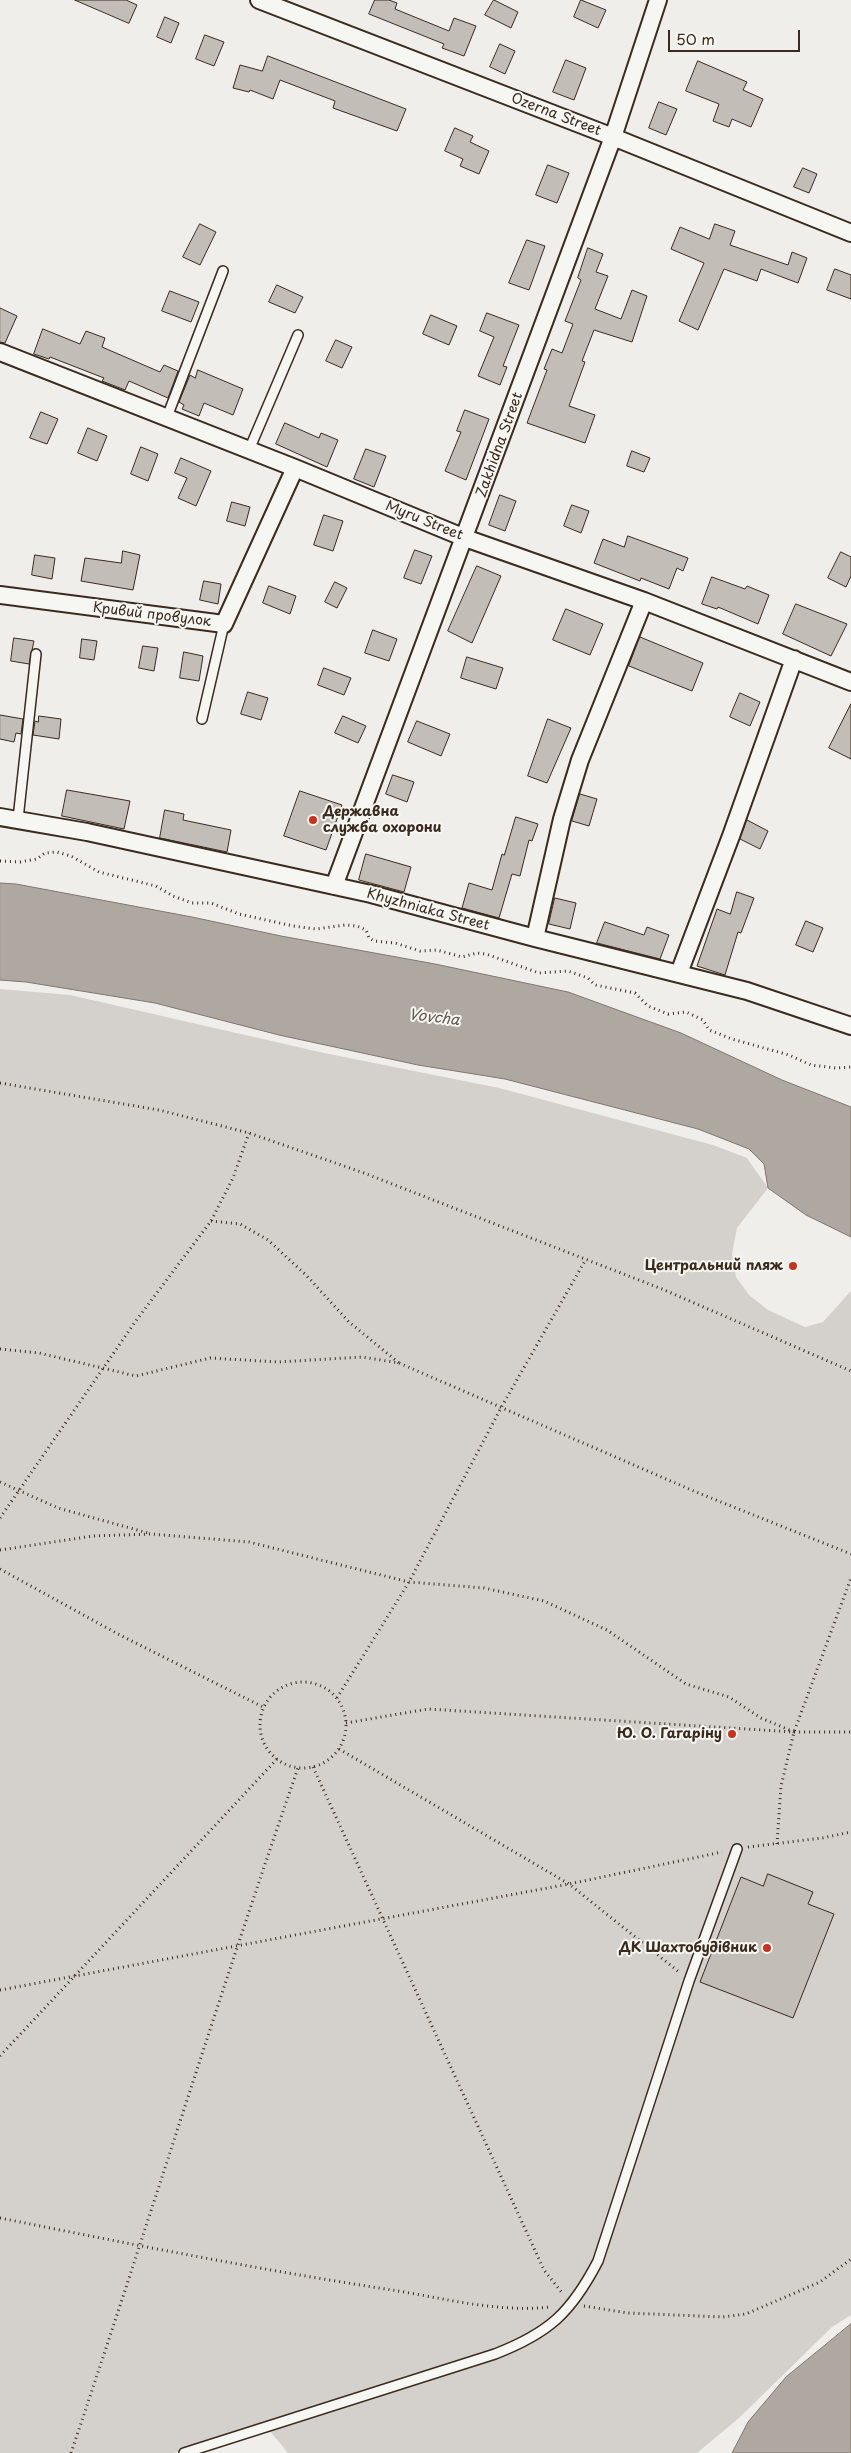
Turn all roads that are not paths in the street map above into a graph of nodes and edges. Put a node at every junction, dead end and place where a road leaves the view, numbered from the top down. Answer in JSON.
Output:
{"nodes":[{"id":1,"x":259,"y":0,"type":"edge"},
{"id":2,"x":658,"y":0,"type":"edge"},
{"id":3,"x":613,"y":137,"type":"junction"},
{"id":4,"x":851,"y":233,"type":"edge"},
{"id":5,"x":223,"y":271,"type":"dead end"},
{"id":6,"x":298,"y":335,"type":"dead end"},
{"id":7,"x":0,"y":352,"type":"edge"},
{"id":8,"x":167,"y":417,"type":"junction"},
{"id":9,"x":249,"y":450,"type":"junction"},
{"id":10,"x":295,"y":468,"type":"junction"},
{"id":11,"x":465,"y":538,"type":"junction"},
{"id":12,"x":0,"y":595,"type":"edge"},
{"id":13,"x":644,"y":600,"type":"junction"},
{"id":14,"x":224,"y":624,"type":"junction"},
{"id":15,"x":36,"y":654,"type":"dead end"},
{"id":16,"x":794,"y":659,"type":"junction"},
{"id":17,"x":851,"y":682,"type":"edge"},
{"id":18,"x":202,"y":719,"type":"dead end"},
{"id":19,"x":0,"y":817,"type":"edge"},
{"id":20,"x":18,"y":819,"type":"junction"},
{"id":21,"x":334,"y":886,"type":"junction"},
{"id":22,"x":535,"y":938,"type":"junction"},
{"id":23,"x":679,"y":973,"type":"junction"},
{"id":24,"x":851,"y":1026,"type":"edge"},
{"id":25,"x":737,"y":1849,"type":"road end"},
{"id":26,"x":184,"y":2453,"type":"edge"}],
"edges":[{"from":1,"to":3,"type":"street","name":"Ozerna Street"},
{"from":2,"to":3,"type":"street","name":"Zakhidna Street"},
{"from":3,"to":4,"type":"street","name":"Ozerna Street"},
{"from":3,"to":11,"type":"street","name":"Zakhidna Street"},
{"from":5,"to":8,"type":"lane"},
{"from":6,"to":9,"type":"lane"},
{"from":7,"to":8,"type":"street","name":"Myru Street"},
{"from":8,"to":9,"type":"street","name":"Myru Street"},
{"from":9,"to":10,"type":"street","name":"Myru Street"},
{"from":10,"to":11,"type":"street","name":"Myru Street"},
{"from":10,"to":14,"type":"street","name":"Кривий провулок"},
{"from":11,"to":13,"type":"street","name":"Myru Street"},
{"from":11,"to":21,"type":"street","name":"Zakhidna Street"},
{"from":12,"to":14,"type":"street","name":"Кривий провулок"},
{"from":13,"to":16,"type":"street","name":"Myru Street"},
{"from":13,"to":22,"type":"street"},
{"from":14,"to":18,"type":"lane"},
{"from":15,"to":20,"type":"lane"},
{"from":16,"to":17,"type":"street","name":"Myru Street"},
{"from":16,"to":23,"type":"street"},
{"from":19,"to":20,"type":"street","name":"Khyzhniaka Street"},
{"from":20,"to":21,"type":"street","name":"Khyzhniaka Street"},
{"from":21,"to":22,"type":"street","name":"Khyzhniaka Street"},
{"from":22,"to":23,"type":"street","name":"Khyzhniaka Street"},
{"from":23,"to":24,"type":"street","name":"Khyzhniaka Street"},
{"from":25,"to":26,"type":"lane"}]}
